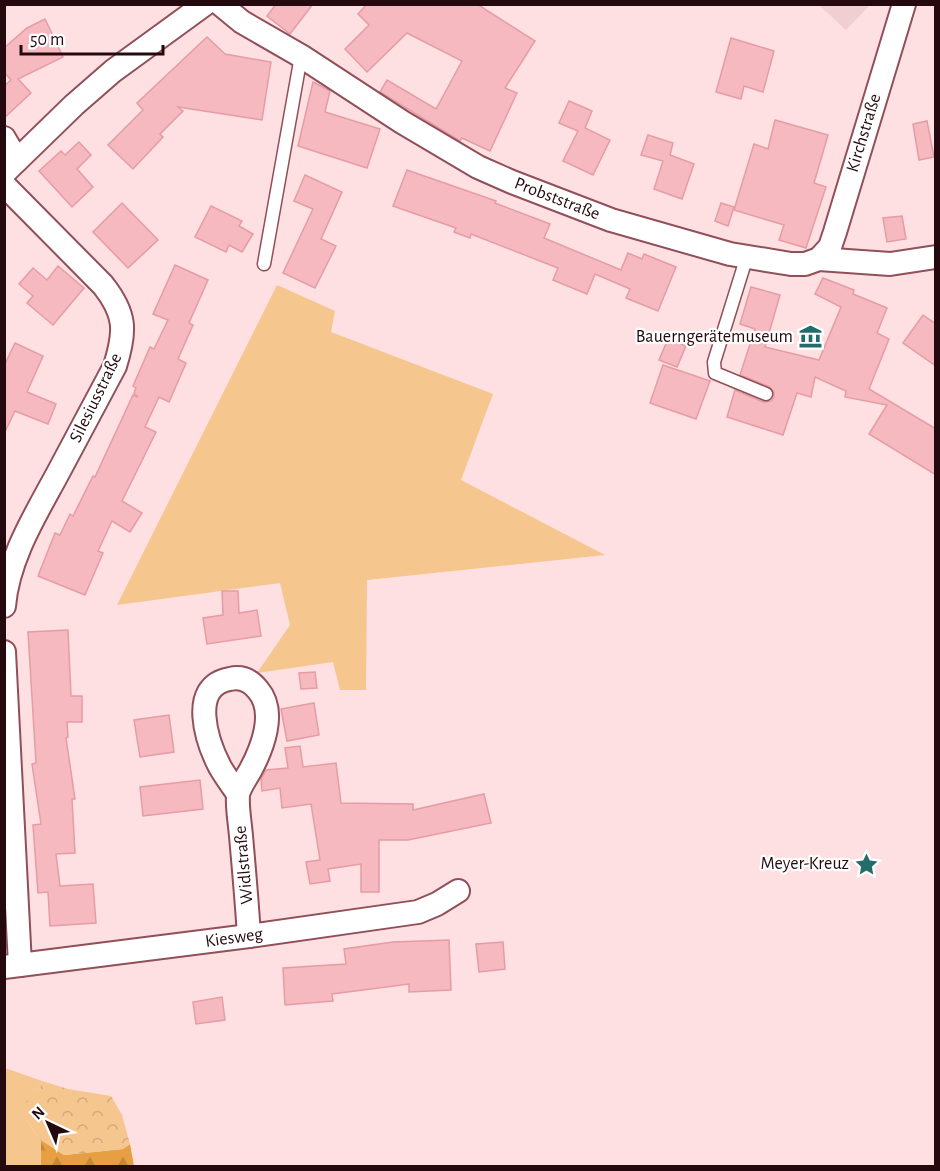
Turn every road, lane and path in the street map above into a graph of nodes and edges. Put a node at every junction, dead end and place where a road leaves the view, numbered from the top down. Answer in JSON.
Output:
{"nodes":[{"id":1,"x":205,"y":4,"type":"edge"},
{"id":2,"x":220,"y":4,"type":"edge"},
{"id":3,"x":904,"y":4,"type":"edge"},
{"id":4,"x":301,"y":56,"type":"junction"},
{"id":5,"x":4,"y":138,"type":"edge"},
{"id":6,"x":11,"y":167,"type":"edge"},
{"id":7,"x":4,"y":185,"type":"edge"},
{"id":8,"x":747,"y":256,"type":"junction"},
{"id":9,"x":936,"y":257,"type":"edge"},
{"id":10,"x":819,"y":259,"type":"junction"},
{"id":11,"x":264,"y":264,"type":"dead end"},
{"id":12,"x":766,"y":394,"type":"dead end"},
{"id":13,"x":4,"y":606,"type":"edge"},
{"id":14,"x":4,"y":652,"type":"edge"},
{"id":15,"x":7,"y":754,"type":"edge"},
{"id":16,"x":238,"y":794,"type":"dead end"},
{"id":17,"x":458,"y":891,"type":"dead end"},
{"id":18,"x":249,"y":936,"type":"junction"},
{"id":19,"x":12,"y":966,"type":"edge"}],
"edges":[{"from":1,"to":6,"type":"street"},
{"from":2,"to":4,"type":"street","name":"Probststraße"},
{"from":3,"to":10,"type":"street","name":"Kirchstraße"},
{"from":4,"to":8,"type":"street","name":"Probststraße"},
{"from":4,"to":11,"type":"lane"},
{"from":5,"to":6,"type":"street"},
{"from":7,"to":13,"type":"street","name":"Silesiusstraße"},
{"from":8,"to":10,"type":"street","name":"Probststraße"},
{"from":8,"to":12,"type":"lane"},
{"from":9,"to":10,"type":"street","name":"Probststraße"},
{"from":14,"to":15,"type":"street"},
{"from":15,"to":19,"type":"street"},
{"from":16,"to":18,"type":"street","name":"Widlstraße"},
{"from":17,"to":18,"type":"street","name":"Kiesweg"},
{"from":18,"to":19,"type":"street","name":"Kiesweg"}]}
